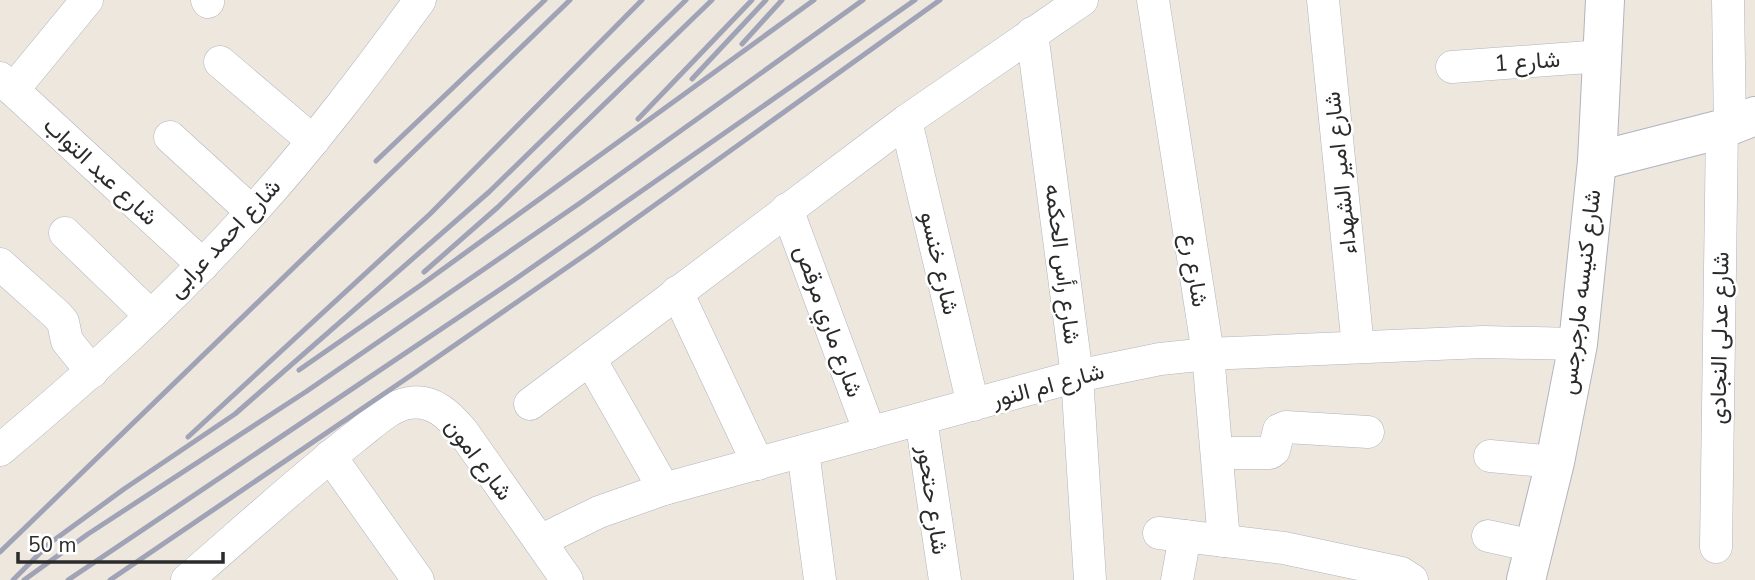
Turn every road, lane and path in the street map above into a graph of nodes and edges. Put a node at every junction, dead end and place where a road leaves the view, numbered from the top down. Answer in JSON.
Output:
{"nodes":[{"id":1,"x":1082,"y":0,"type":"edge"},
{"id":2,"x":1153,"y":0,"type":"edge"},
{"id":3,"x":1323,"y":0,"type":"edge"},
{"id":4,"x":1605,"y":0,"type":"edge"},
{"id":5,"x":1728,"y":0,"type":"edge"},
{"id":6,"x":416,"y":2,"type":"edge"},
{"id":7,"x":75,"y":4,"type":"edge"},
{"id":8,"x":1032,"y":33,"type":"junction"},
{"id":9,"x":1602,"y":55,"type":"junction"},
{"id":10,"x":220,"y":62,"type":"dead end"},
{"id":11,"x":1452,"y":67,"type":"dead end"},
{"id":12,"x":7,"y":84,"type":"edge"},
{"id":13,"x":906,"y":121,"type":"junction"},
{"id":14,"x":1736,"y":124,"type":"edge"},
{"id":15,"x":170,"y":137,"type":"dead end"},
{"id":16,"x":313,"y":141,"type":"junction"},
{"id":17,"x":1597,"y":161,"type":"junction"},
{"id":18,"x":787,"y":209,"type":"junction"},
{"id":19,"x":252,"y":212,"type":"junction"},
{"id":20,"x":65,"y":233,"type":"dead end"},
{"id":21,"x":0,"y":264,"type":"edge"},
{"id":22,"x":203,"y":265,"type":"junction"},
{"id":23,"x":677,"y":292,"type":"junction"},
{"id":24,"x":150,"y":316,"type":"junction"},
{"id":25,"x":1578,"y":344,"type":"junction"},
{"id":26,"x":1358,"y":346,"type":"junction"},
{"id":27,"x":1208,"y":354,"type":"junction"},
{"id":28,"x":590,"y":359,"type":"junction"},
{"id":29,"x":92,"y":372,"type":"junction"},
{"id":30,"x":1077,"y":376,"type":"junction"},
{"id":31,"x":530,"y":404,"type":"dead end"},
{"id":32,"x":974,"y":405,"type":"junction"},
{"id":33,"x":921,"y":419,"type":"junction"},
{"id":34,"x":1367,"y":432,"type":"dead end"},
{"id":35,"x":870,"y":433,"type":"junction"},
{"id":36,"x":0,"y":450,"type":"edge"},
{"id":37,"x":803,"y":451,"type":"junction"},
{"id":38,"x":1217,"y":453,"type":"junction"},
{"id":39,"x":330,"y":456,"type":"junction"},
{"id":40,"x":1489,"y":456,"type":"dead end"},
{"id":41,"x":1555,"y":462,"type":"junction"},
{"id":42,"x":758,"y":464,"type":"junction"},
{"id":43,"x":664,"y":489,"type":"junction"},
{"id":44,"x":1489,"y":536,"type":"dead end"},
{"id":45,"x":540,"y":541,"type":"junction"},
{"id":46,"x":1224,"y":541,"type":"junction"},
{"id":47,"x":1716,"y":547,"type":"dead end"},
{"id":48,"x":1530,"y":563,"type":"edge"},
{"id":49,"x":187,"y":580,"type":"edge"},
{"id":50,"x":418,"y":580,"type":"edge"},
{"id":51,"x":567,"y":580,"type":"edge"},
{"id":52,"x":820,"y":580,"type":"edge"},
{"id":53,"x":945,"y":580,"type":"edge"},
{"id":54,"x":1090,"y":580,"type":"edge"},
{"id":55,"x":1177,"y":580,"type":"edge"},
{"id":56,"x":1412,"y":580,"type":"edge"}],
"edges":[{"from":1,"to":8,"type":"street"},
{"from":2,"to":27,"type":"street","name":"شارع رع"},
{"from":3,"to":26,"type":"street","name":"شارع امير الشهداء"},
{"from":4,"to":9,"type":"street","name":"شارع كنيسه مارجرجس"},
{"from":5,"to":14,"type":"street","name":"شارع عدلى النجادى"},
{"from":6,"to":16,"type":"street","name":"شارع احمد عرابى"},
{"from":7,"to":12,"type":"street"},
{"from":8,"to":13,"type":"street"},
{"from":8,"to":30,"type":"street","name":"شارع رأس الحكمه"},
{"from":9,"to":11,"type":"street","name":"شارع 1"},
{"from":9,"to":17,"type":"street","name":"شارع كنيسه مارجرجس"},
{"from":10,"to":16,"type":"street"},
{"from":12,"to":22,"type":"street","name":"شارع عبد التواب"},
{"from":13,"to":18,"type":"street"},
{"from":13,"to":32,"type":"street","name":"شارع خنسو"},
{"from":14,"to":17,"type":"street"},
{"from":14,"to":47,"type":"street","name":"شارع عدلى النجادى"},
{"from":15,"to":19,"type":"street"},
{"from":16,"to":19,"type":"street","name":"شارع احمد عرابى"},
{"from":17,"to":25,"type":"street","name":"شارع كنيسه مارجرجس"},
{"from":18,"to":23,"type":"street"},
{"from":18,"to":35,"type":"street","name":"شارع ماري مرقص"},
{"from":19,"to":22,"type":"street","name":"شارع احمد عرابى"},
{"from":20,"to":24,"type":"street"},
{"from":21,"to":29,"type":"street"},
{"from":22,"to":24,"type":"street","name":"شارع احمد عرابى"},
{"from":23,"to":28,"type":"street"},
{"from":23,"to":42,"type":"street"},
{"from":24,"to":29,"type":"street","name":"شارع احمد عرابى"},
{"from":25,"to":26,"type":"street","name":"شارع ام النور"},
{"from":25,"to":41,"type":"street","name":"شارع كنيسه مارجرجس"},
{"from":26,"to":27,"type":"street","name":"شارع ام النور"},
{"from":27,"to":30,"type":"street","name":"شارع ام النور"},
{"from":27,"to":38,"type":"street","name":"شارع رع"},
{"from":28,"to":31,"type":"street"},
{"from":28,"to":43,"type":"street"},
{"from":29,"to":36,"type":"street","name":"شارع احمد عرابى"},
{"from":30,"to":32,"type":"street","name":"شارع ام النور"},
{"from":30,"to":54,"type":"street","name":"شارع رأس الحكمه"},
{"from":32,"to":33,"type":"street","name":"شارع ام النور"},
{"from":33,"to":35,"type":"street","name":"شارع ام النور"},
{"from":33,"to":53,"type":"street","name":"شارع حتحور"},
{"from":34,"to":38,"type":"street"},
{"from":35,"to":37,"type":"street","name":"شارع ام النور"},
{"from":37,"to":42,"type":"street","name":"شارع ام النور"},
{"from":37,"to":52,"type":"street"},
{"from":38,"to":46,"type":"street","name":"شارع رع"},
{"from":39,"to":45,"type":"street","name":"شارع امون"},
{"from":39,"to":49,"type":"street","name":"شارع امون"},
{"from":39,"to":50,"type":"street"},
{"from":40,"to":41,"type":"street"},
{"from":41,"to":48,"type":"street","name":"شارع كنيسه مارجرجس"},
{"from":42,"to":43,"type":"street","name":"شارع ام النور"},
{"from":43,"to":45,"type":"street","name":"شارع ام النور"},
{"from":44,"to":48,"type":"street"},
{"from":45,"to":51,"type":"street","name":"شارع امون"},
{"from":46,"to":55,"type":"street"},
{"from":46,"to":56,"type":"street"}]}
